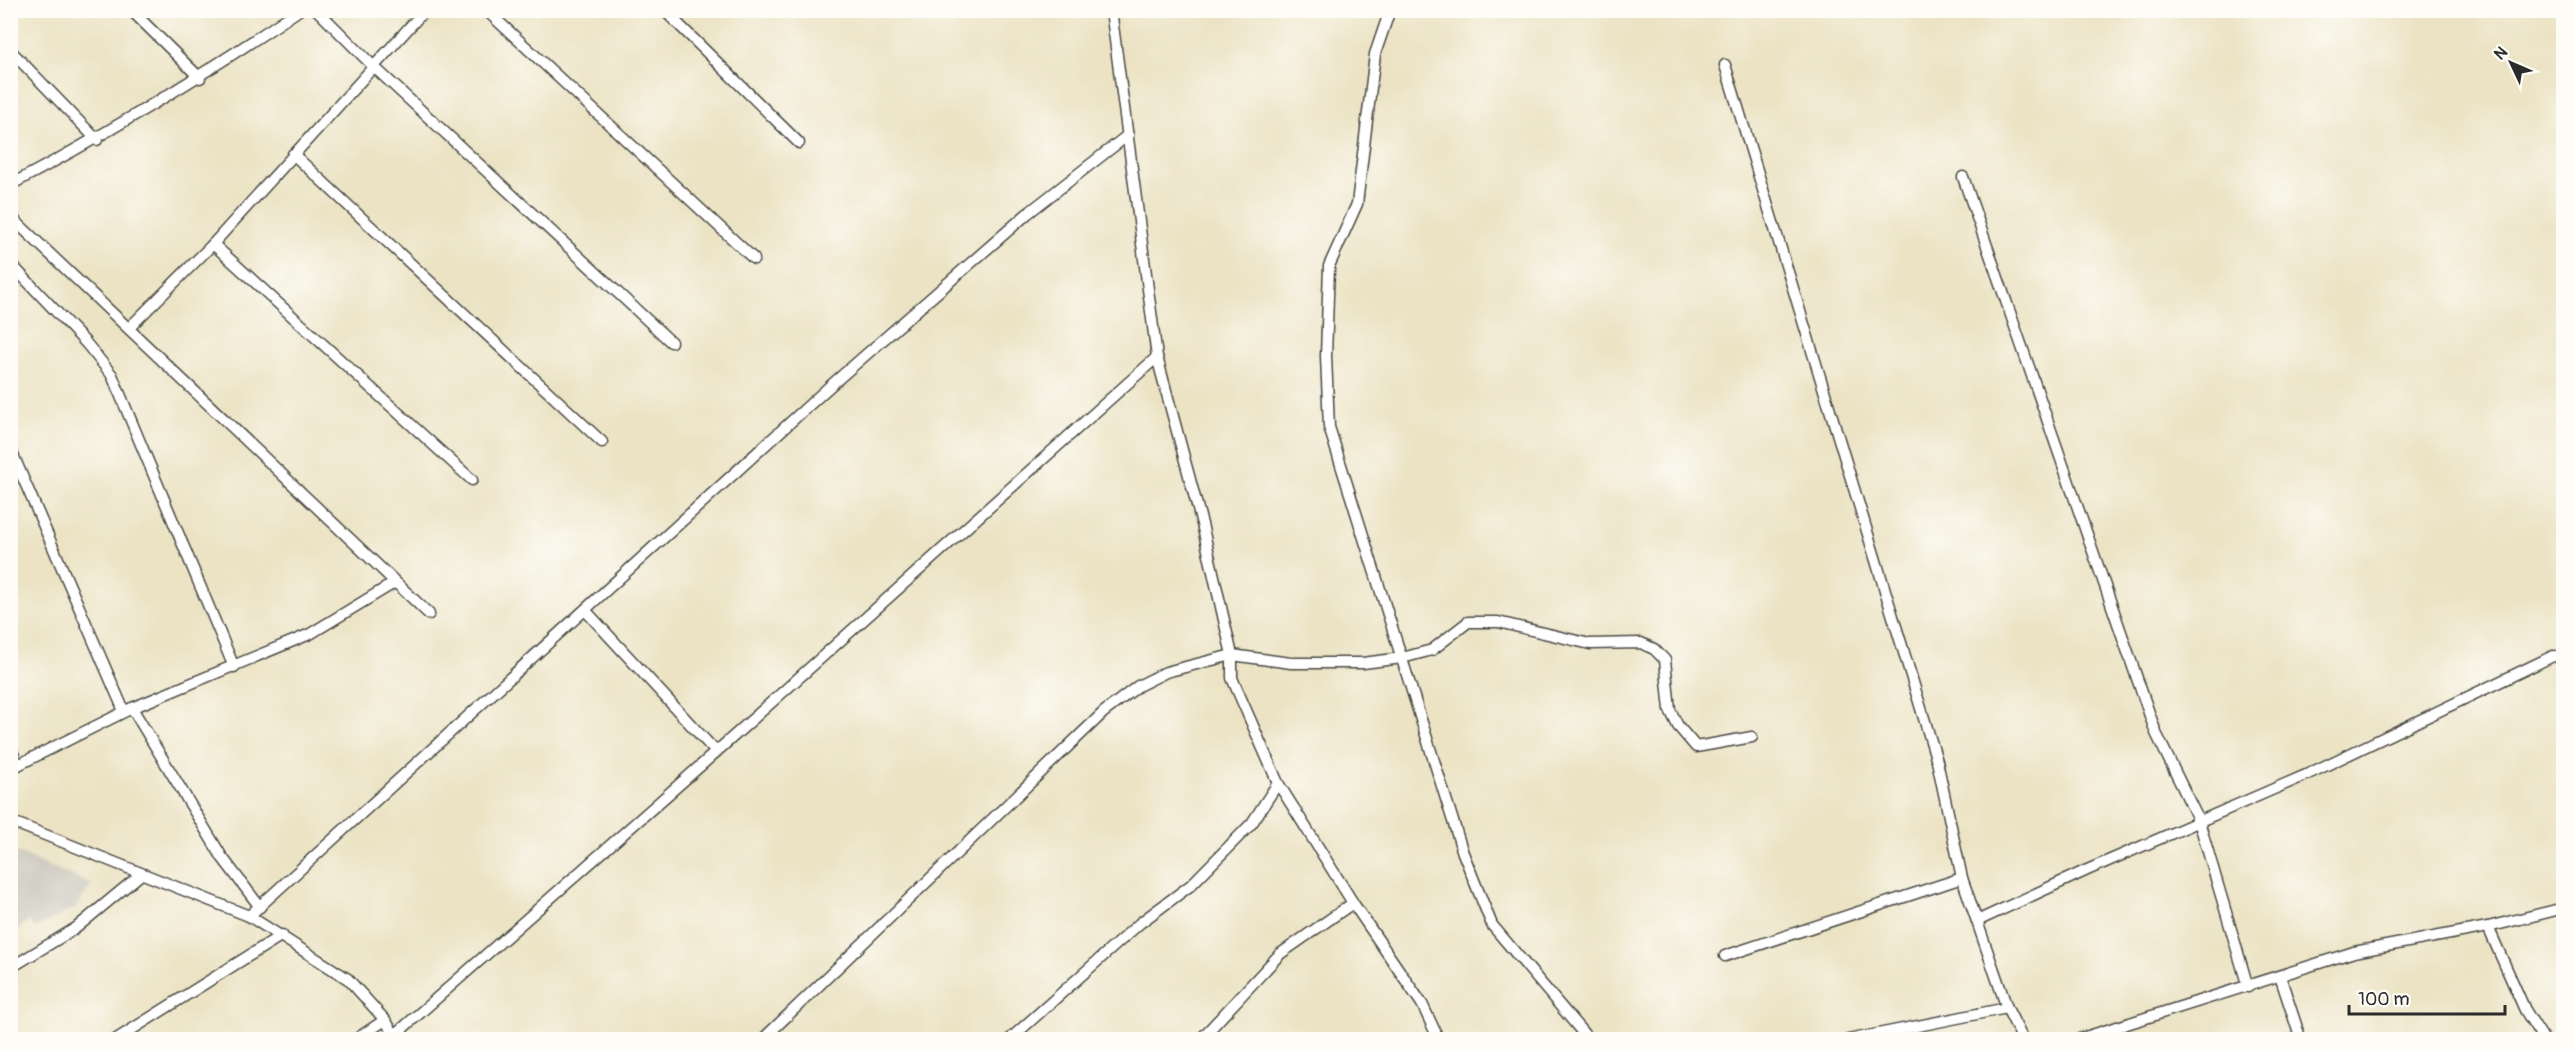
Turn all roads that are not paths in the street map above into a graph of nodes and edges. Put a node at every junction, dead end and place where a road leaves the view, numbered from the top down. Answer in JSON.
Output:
{"nodes":[{"id":1,"x":131,"y":10,"type":"edge"},
{"id":2,"x":299,"y":10,"type":"edge"},
{"id":3,"x":317,"y":10,"type":"edge"},
{"id":4,"x":425,"y":10,"type":"edge"},
{"id":5,"x":486,"y":10,"type":"edge"},
{"id":6,"x":664,"y":10,"type":"edge"},
{"id":7,"x":1111,"y":10,"type":"edge"},
{"id":8,"x":1390,"y":10,"type":"edge"},
{"id":9,"x":10,"y":50,"type":"edge"},
{"id":10,"x":1725,"y":64,"type":"dead end"},
{"id":11,"x":373,"y":66,"type":"junction"},
{"id":12,"x":200,"y":78,"type":"junction"},
{"id":13,"x":1128,"y":135,"type":"junction"},
{"id":14,"x":97,"y":140,"type":"junction"},
{"id":15,"x":799,"y":143,"type":"dead end"},
{"id":16,"x":293,"y":153,"type":"junction"},
{"id":17,"x":1963,"y":177,"type":"dead end"},
{"id":18,"x":10,"y":185,"type":"edge"},
{"id":19,"x":10,"y":216,"type":"edge"},
{"id":20,"x":213,"y":244,"type":"junction"},
{"id":21,"x":754,"y":259,"type":"dead end"},
{"id":22,"x":10,"y":264,"type":"edge"},
{"id":23,"x":129,"y":328,"type":"junction"},
{"id":24,"x":671,"y":342,"type":"dead end"},
{"id":25,"x":1157,"y":357,"type":"junction"},
{"id":26,"x":602,"y":442,"type":"dead end"},
{"id":27,"x":10,"y":448,"type":"edge"},
{"id":28,"x":472,"y":480,"type":"dead end"},
{"id":29,"x":394,"y":584,"type":"junction"},
{"id":30,"x":586,"y":611,"type":"junction"},
{"id":31,"x":429,"y":614,"type":"dead end"},
{"id":32,"x":1232,"y":655,"type":"junction"},
{"id":33,"x":2564,"y":657,"type":"edge"},
{"id":34,"x":1402,"y":658,"type":"junction"},
{"id":35,"x":234,"y":667,"type":"junction"},
{"id":36,"x":128,"y":710,"type":"junction"},
{"id":37,"x":1752,"y":737,"type":"dead end"},
{"id":38,"x":10,"y":747,"type":"edge"},
{"id":39,"x":717,"y":752,"type":"junction"},
{"id":40,"x":14,"y":767,"type":"edge"},
{"id":41,"x":1278,"y":783,"type":"junction"},
{"id":42,"x":10,"y":821,"type":"edge"},
{"id":43,"x":2199,"y":821,"type":"junction"},
{"id":44,"x":140,"y":875,"type":"junction"},
{"id":45,"x":1962,"y":878,"type":"junction"},
{"id":46,"x":1353,"y":903,"type":"junction"},
{"id":47,"x":260,"y":907,"type":"junction"},
{"id":48,"x":2564,"y":908,"type":"edge"},
{"id":49,"x":249,"y":916,"type":"junction"},
{"id":50,"x":1977,"y":921,"type":"junction"},
{"id":51,"x":2488,"y":927,"type":"junction"},
{"id":52,"x":282,"y":935,"type":"junction"},
{"id":53,"x":1725,"y":956,"type":"dead end"},
{"id":54,"x":10,"y":968,"type":"edge"},
{"id":55,"x":2280,"y":976,"type":"junction"},
{"id":56,"x":2248,"y":987,"type":"junction"},
{"id":57,"x":2007,"y":1008,"type":"junction"},
{"id":58,"x":386,"y":1020,"type":"junction"},
{"id":59,"x":396,"y":1037,"type":"edge"},
{"id":60,"x":1862,"y":1039,"type":"edge"},
{"id":61,"x":115,"y":1040,"type":"edge"},
{"id":62,"x":355,"y":1040,"type":"edge"},
{"id":63,"x":762,"y":1040,"type":"edge"},
{"id":64,"x":1009,"y":1040,"type":"edge"},
{"id":65,"x":1200,"y":1040,"type":"edge"},
{"id":66,"x":1439,"y":1040,"type":"edge"},
{"id":67,"x":1589,"y":1040,"type":"edge"},
{"id":68,"x":1848,"y":1040,"type":"edge"},
{"id":69,"x":2023,"y":1040,"type":"edge"},
{"id":70,"x":2076,"y":1040,"type":"edge"},
{"id":71,"x":2301,"y":1040,"type":"edge"},
{"id":72,"x":2544,"y":1040,"type":"edge"}],
"edges":[{"from":1,"to":12,"type":"street"},
{"from":2,"to":12,"type":"street"},
{"from":3,"to":11,"type":"street"},
{"from":4,"to":11,"type":"street"},
{"from":5,"to":21,"type":"street"},
{"from":6,"to":15,"type":"street"},
{"from":7,"to":13,"type":"street"},
{"from":8,"to":34,"type":"street"},
{"from":9,"to":14,"type":"street"},
{"from":10,"to":45,"type":"street"},
{"from":11,"to":16,"type":"street"},
{"from":11,"to":24,"type":"street"},
{"from":12,"to":14,"type":"street"},
{"from":13,"to":25,"type":"street"},
{"from":13,"to":30,"type":"street"},
{"from":14,"to":18,"type":"street"},
{"from":16,"to":20,"type":"street"},
{"from":16,"to":26,"type":"street"},
{"from":17,"to":43,"type":"street"},
{"from":19,"to":23,"type":"street"},
{"from":20,"to":23,"type":"street"},
{"from":20,"to":28,"type":"street"},
{"from":22,"to":35,"type":"street"},
{"from":23,"to":29,"type":"street"},
{"from":25,"to":32,"type":"street"},
{"from":25,"to":39,"type":"street"},
{"from":27,"to":36,"type":"street"},
{"from":29,"to":31,"type":"street"},
{"from":29,"to":35,"type":"street"},
{"from":30,"to":39,"type":"street"},
{"from":30,"to":47,"type":"street"},
{"from":32,"to":34,"type":"street"},
{"from":32,"to":41,"type":"street"},
{"from":32,"to":63,"type":"street"},
{"from":33,"to":43,"type":"street"},
{"from":34,"to":37,"type":"street"},
{"from":34,"to":67,"type":"street"},
{"from":35,"to":36,"type":"street"},
{"from":36,"to":40,"type":"street"},
{"from":36,"to":47,"type":"street"},
{"from":38,"to":40,"type":"street"},
{"from":39,"to":59,"type":"street"},
{"from":41,"to":46,"type":"street"},
{"from":41,"to":64,"type":"street"},
{"from":42,"to":44,"type":"street"},
{"from":43,"to":50,"type":"street"},
{"from":43,"to":56,"type":"street"},
{"from":44,"to":49,"type":"street"},
{"from":44,"to":54,"type":"street"},
{"from":45,"to":50,"type":"street"},
{"from":45,"to":53,"type":"street"},
{"from":46,"to":65,"type":"street"},
{"from":46,"to":66,"type":"street"},
{"from":47,"to":49,"type":"street"},
{"from":48,"to":51,"type":"street"},
{"from":49,"to":52,"type":"street"},
{"from":50,"to":57,"type":"street"},
{"from":51,"to":55,"type":"street"},
{"from":51,"to":72,"type":"street"},
{"from":52,"to":58,"type":"street"},
{"from":52,"to":61,"type":"street"},
{"from":55,"to":56,"type":"street"},
{"from":55,"to":71,"type":"street"},
{"from":56,"to":70,"type":"street"},
{"from":57,"to":60,"type":"street"},
{"from":57,"to":69,"type":"street"},
{"from":58,"to":59,"type":"street"},
{"from":58,"to":62,"type":"street"},
{"from":60,"to":68,"type":"street"}]}
